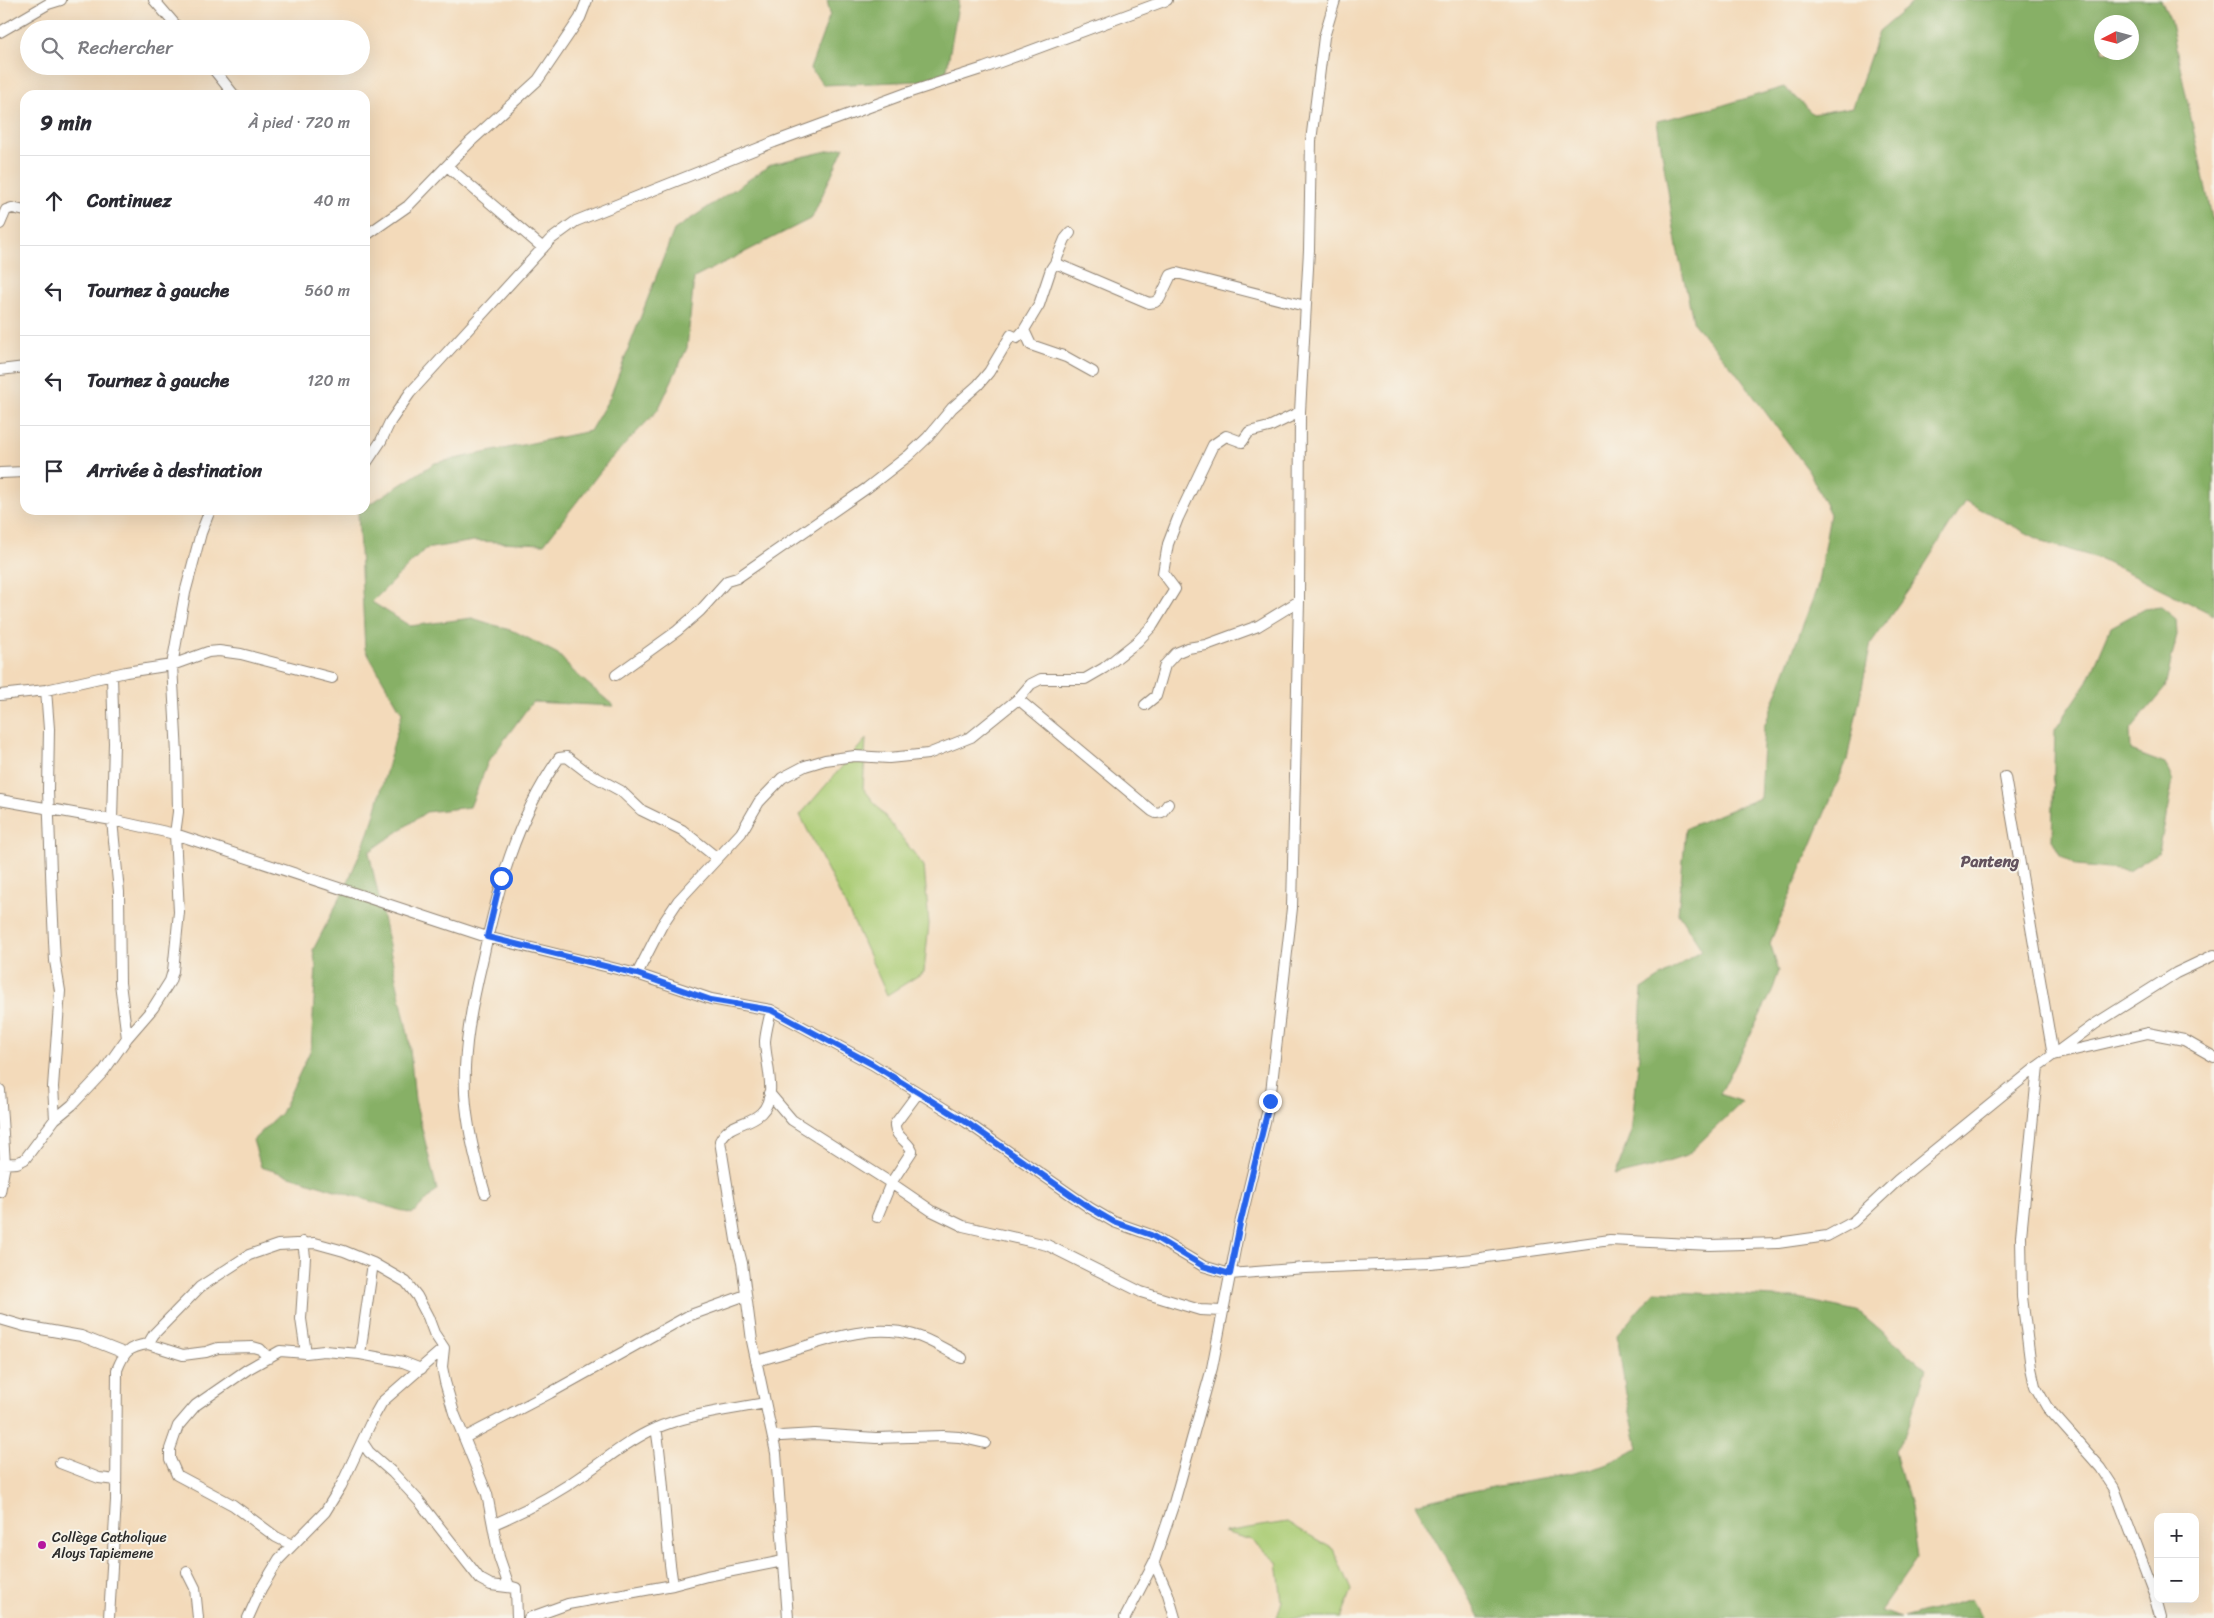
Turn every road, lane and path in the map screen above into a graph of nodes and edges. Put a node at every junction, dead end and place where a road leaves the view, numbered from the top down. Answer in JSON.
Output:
{"nodes":[{"id":1,"x":61,"y":0,"type":"edge"},
{"id":2,"x":154,"y":0,"type":"edge"},
{"id":3,"x":587,"y":0,"type":"edge"},
{"id":4,"x":1167,"y":0,"type":"edge"},
{"id":5,"x":1336,"y":0,"type":"edge"},
{"id":6,"x":49,"y":2,"type":"edge"},
{"id":7,"x":171,"y":20,"type":"edge"},
{"id":8,"x":0,"y":32,"type":"edge"},
{"id":9,"x":218,"y":75,"type":"edge"},
{"id":10,"x":230,"y":90,"type":"edge"},
{"id":11,"x":447,"y":166,"type":"junction"},
{"id":12,"x":20,"y":210,"type":"edge"},
{"id":13,"x":0,"y":224,"type":"edge"},
{"id":14,"x":370,"y":233,"type":"edge"},
{"id":15,"x":1070,"y":233,"type":"dead end"},
{"id":16,"x":543,"y":248,"type":"junction"},
{"id":17,"x":1055,"y":263,"type":"junction"},
{"id":18,"x":1305,"y":306,"type":"junction"},
{"id":19,"x":1024,"y":330,"type":"junction"},
{"id":20,"x":20,"y":368,"type":"edge"},
{"id":21,"x":0,"y":370,"type":"edge"},
{"id":22,"x":1093,"y":372,"type":"dead end"},
{"id":23,"x":1300,"y":412,"type":"junction"},
{"id":24,"x":370,"y":458,"type":"edge"},
{"id":25,"x":20,"y":472,"type":"edge"},
{"id":26,"x":0,"y":473,"type":"edge"},
{"id":27,"x":208,"y":515,"type":"edge"},
{"id":28,"x":1299,"y":601,"type":"junction"},
{"id":29,"x":172,"y":666,"type":"junction"},
{"id":30,"x":616,"y":675,"type":"dead end"},
{"id":31,"x":112,"y":676,"type":"junction"},
{"id":32,"x":332,"y":678,"type":"dead end"},
{"id":33,"x":46,"y":690,"type":"junction"},
{"id":34,"x":0,"y":695,"type":"edge"},
{"id":35,"x":1018,"y":699,"type":"junction"},
{"id":36,"x":1145,"y":705,"type":"dead end"},
{"id":37,"x":2005,"y":777,"type":"dead end"},
{"id":38,"x":0,"y":800,"type":"edge"},
{"id":39,"x":1168,"y":804,"type":"dead end"},
{"id":40,"x":49,"y":808,"type":"junction"},
{"id":41,"x":112,"y":820,"type":"junction"},
{"id":42,"x":175,"y":834,"type":"junction"},
{"id":43,"x":717,"y":858,"type":"junction"},
{"id":44,"x":487,"y":937,"type":"junction"},
{"id":45,"x":2214,"y":956,"type":"edge"},
{"id":46,"x":637,"y":974,"type":"junction"},
{"id":47,"x":771,"y":1010,"type":"junction"},
{"id":48,"x":127,"y":1038,"type":"junction"},
{"id":49,"x":2053,"y":1054,"type":"junction"},
{"id":50,"x":2214,"y":1057,"type":"edge"},
{"id":51,"x":2038,"y":1066,"type":"junction"},
{"id":52,"x":0,"y":1090,"type":"edge"},
{"id":53,"x":769,"y":1093,"type":"junction"},
{"id":54,"x":918,"y":1093,"type":"junction"},
{"id":55,"x":55,"y":1119,"type":"junction"},
{"id":56,"x":2,"y":1164,"type":"edge"},
{"id":57,"x":892,"y":1183,"type":"junction"},
{"id":58,"x":0,"y":1192,"type":"edge"},
{"id":59,"x":485,"y":1193,"type":"dead end"},
{"id":60,"x":877,"y":1217,"type":"dead end"},
{"id":61,"x":303,"y":1242,"type":"junction"},
{"id":62,"x":373,"y":1263,"type":"junction"},
{"id":63,"x":1230,"y":1274,"type":"junction"},
{"id":64,"x":746,"y":1295,"type":"junction"},
{"id":65,"x":1222,"y":1311,"type":"junction"},
{"id":66,"x":0,"y":1319,"type":"edge"},
{"id":67,"x":148,"y":1344,"type":"junction"},
{"id":68,"x":444,"y":1348,"type":"junction"},
{"id":69,"x":124,"y":1353,"type":"junction"},
{"id":70,"x":306,"y":1353,"type":"junction"},
{"id":71,"x":360,"y":1354,"type":"junction"},
{"id":72,"x":269,"y":1358,"type":"junction"},
{"id":73,"x":962,"y":1358,"type":"dead end"},
{"id":74,"x":756,"y":1361,"type":"junction"},
{"id":75,"x":421,"y":1369,"type":"junction"},
{"id":76,"x":765,"y":1403,"type":"junction"},
{"id":77,"x":656,"y":1428,"type":"junction"},
{"id":78,"x":772,"y":1434,"type":"junction"},
{"id":79,"x":464,"y":1438,"type":"junction"},
{"id":80,"x":363,"y":1443,"type":"junction"},
{"id":81,"x":984,"y":1443,"type":"dead end"},
{"id":82,"x":60,"y":1463,"type":"dead end"},
{"id":83,"x":116,"y":1480,"type":"junction"},
{"id":84,"x":494,"y":1524,"type":"junction"},
{"id":85,"x":292,"y":1545,"type":"junction"},
{"id":86,"x":783,"y":1561,"type":"junction"},
{"id":87,"x":1154,"y":1562,"type":"junction"},
{"id":88,"x":187,"y":1572,"type":"dead end"},
{"id":89,"x":673,"y":1585,"type":"junction"},
{"id":90,"x":516,"y":1588,"type":"junction"},
{"id":91,"x":109,"y":1618,"type":"edge"},
{"id":92,"x":198,"y":1618,"type":"edge"},
{"id":93,"x":248,"y":1618,"type":"edge"},
{"id":94,"x":517,"y":1618,"type":"edge"},
{"id":95,"x":529,"y":1618,"type":"edge"},
{"id":96,"x":788,"y":1618,"type":"edge"},
{"id":97,"x":1125,"y":1618,"type":"edge"},
{"id":98,"x":1175,"y":1618,"type":"edge"},
{"id":99,"x":2161,"y":1618,"type":"edge"}],
"edges":[{"from":1,"to":6,"type":"street"},
{"from":2,"to":7,"type":"street"},
{"from":3,"to":11,"type":"street"},
{"from":4,"to":16,"type":"street"},
{"from":5,"to":18,"type":"street"},
{"from":6,"to":8,"type":"street"},
{"from":9,"to":10,"type":"street"},
{"from":11,"to":14,"type":"street"},
{"from":11,"to":16,"type":"street"},
{"from":12,"to":13,"type":"street"},
{"from":15,"to":17,"type":"street"},
{"from":16,"to":24,"type":"street"},
{"from":17,"to":18,"type":"street"},
{"from":17,"to":19,"type":"street"},
{"from":18,"to":23,"type":"street"},
{"from":19,"to":22,"type":"street"},
{"from":19,"to":30,"type":"street"},
{"from":20,"to":21,"type":"street"},
{"from":23,"to":28,"type":"street"},
{"from":23,"to":35,"type":"street"},
{"from":25,"to":26,"type":"street"},
{"from":27,"to":29,"type":"street"},
{"from":28,"to":36,"type":"street"},
{"from":28,"to":63,"type":"street"},
{"from":29,"to":31,"type":"street"},
{"from":29,"to":32,"type":"street"},
{"from":29,"to":42,"type":"street"},
{"from":31,"to":33,"type":"street"},
{"from":31,"to":41,"type":"street"},
{"from":33,"to":34,"type":"street"},
{"from":33,"to":40,"type":"street"},
{"from":35,"to":39,"type":"street"},
{"from":35,"to":43,"type":"street"},
{"from":37,"to":49,"type":"street"},
{"from":38,"to":40,"type":"street"},
{"from":40,"to":41,"type":"street"},
{"from":40,"to":55,"type":"street"},
{"from":41,"to":42,"type":"street"},
{"from":41,"to":48,"type":"street"},
{"from":42,"to":44,"type":"street"},
{"from":42,"to":48,"type":"street"},
{"from":43,"to":44,"type":"street"},
{"from":43,"to":46,"type":"street"},
{"from":44,"to":46,"type":"street"},
{"from":44,"to":59,"type":"street"},
{"from":45,"to":49,"type":"street"},
{"from":46,"to":47,"type":"street"},
{"from":47,"to":53,"type":"street"},
{"from":47,"to":54,"type":"street"},
{"from":48,"to":55,"type":"street"},
{"from":49,"to":50,"type":"street"},
{"from":49,"to":51,"type":"street"},
{"from":51,"to":63,"type":"street"},
{"from":51,"to":99,"type":"street"},
{"from":52,"to":56,"type":"street"},
{"from":53,"to":57,"type":"street"},
{"from":53,"to":64,"type":"street"},
{"from":54,"to":57,"type":"street"},
{"from":54,"to":63,"type":"street"},
{"from":55,"to":56,"type":"street"},
{"from":56,"to":58,"type":"street"},
{"from":57,"to":60,"type":"street"},
{"from":57,"to":65,"type":"street"},
{"from":61,"to":62,"type":"street"},
{"from":61,"to":67,"type":"street"},
{"from":61,"to":70,"type":"street"},
{"from":62,"to":68,"type":"street"},
{"from":62,"to":71,"type":"street"},
{"from":63,"to":65,"type":"street"},
{"from":64,"to":74,"type":"street"},
{"from":64,"to":79,"type":"street"},
{"from":65,"to":87,"type":"street"},
{"from":66,"to":69,"type":"street"},
{"from":67,"to":69,"type":"street"},
{"from":67,"to":72,"type":"street"},
{"from":68,"to":75,"type":"street"},
{"from":68,"to":79,"type":"street"},
{"from":69,"to":83,"type":"street"},
{"from":70,"to":71,"type":"street"},
{"from":70,"to":72,"type":"street"},
{"from":71,"to":75,"type":"street"},
{"from":72,"to":85,"type":"street"},
{"from":73,"to":74,"type":"street"},
{"from":74,"to":76,"type":"street"},
{"from":75,"to":80,"type":"street"},
{"from":76,"to":77,"type":"street"},
{"from":76,"to":78,"type":"street"},
{"from":77,"to":84,"type":"street"},
{"from":77,"to":89,"type":"street"},
{"from":78,"to":81,"type":"street"},
{"from":78,"to":86,"type":"street"},
{"from":79,"to":84,"type":"street"},
{"from":80,"to":85,"type":"street"},
{"from":80,"to":90,"type":"street"},
{"from":82,"to":83,"type":"street"},
{"from":83,"to":91,"type":"street"},
{"from":84,"to":90,"type":"street"},
{"from":85,"to":93,"type":"street"},
{"from":86,"to":89,"type":"street"},
{"from":86,"to":96,"type":"street"},
{"from":87,"to":97,"type":"street"},
{"from":87,"to":98,"type":"street"},
{"from":88,"to":92,"type":"street"},
{"from":89,"to":95,"type":"street"},
{"from":90,"to":94,"type":"street"}]}
